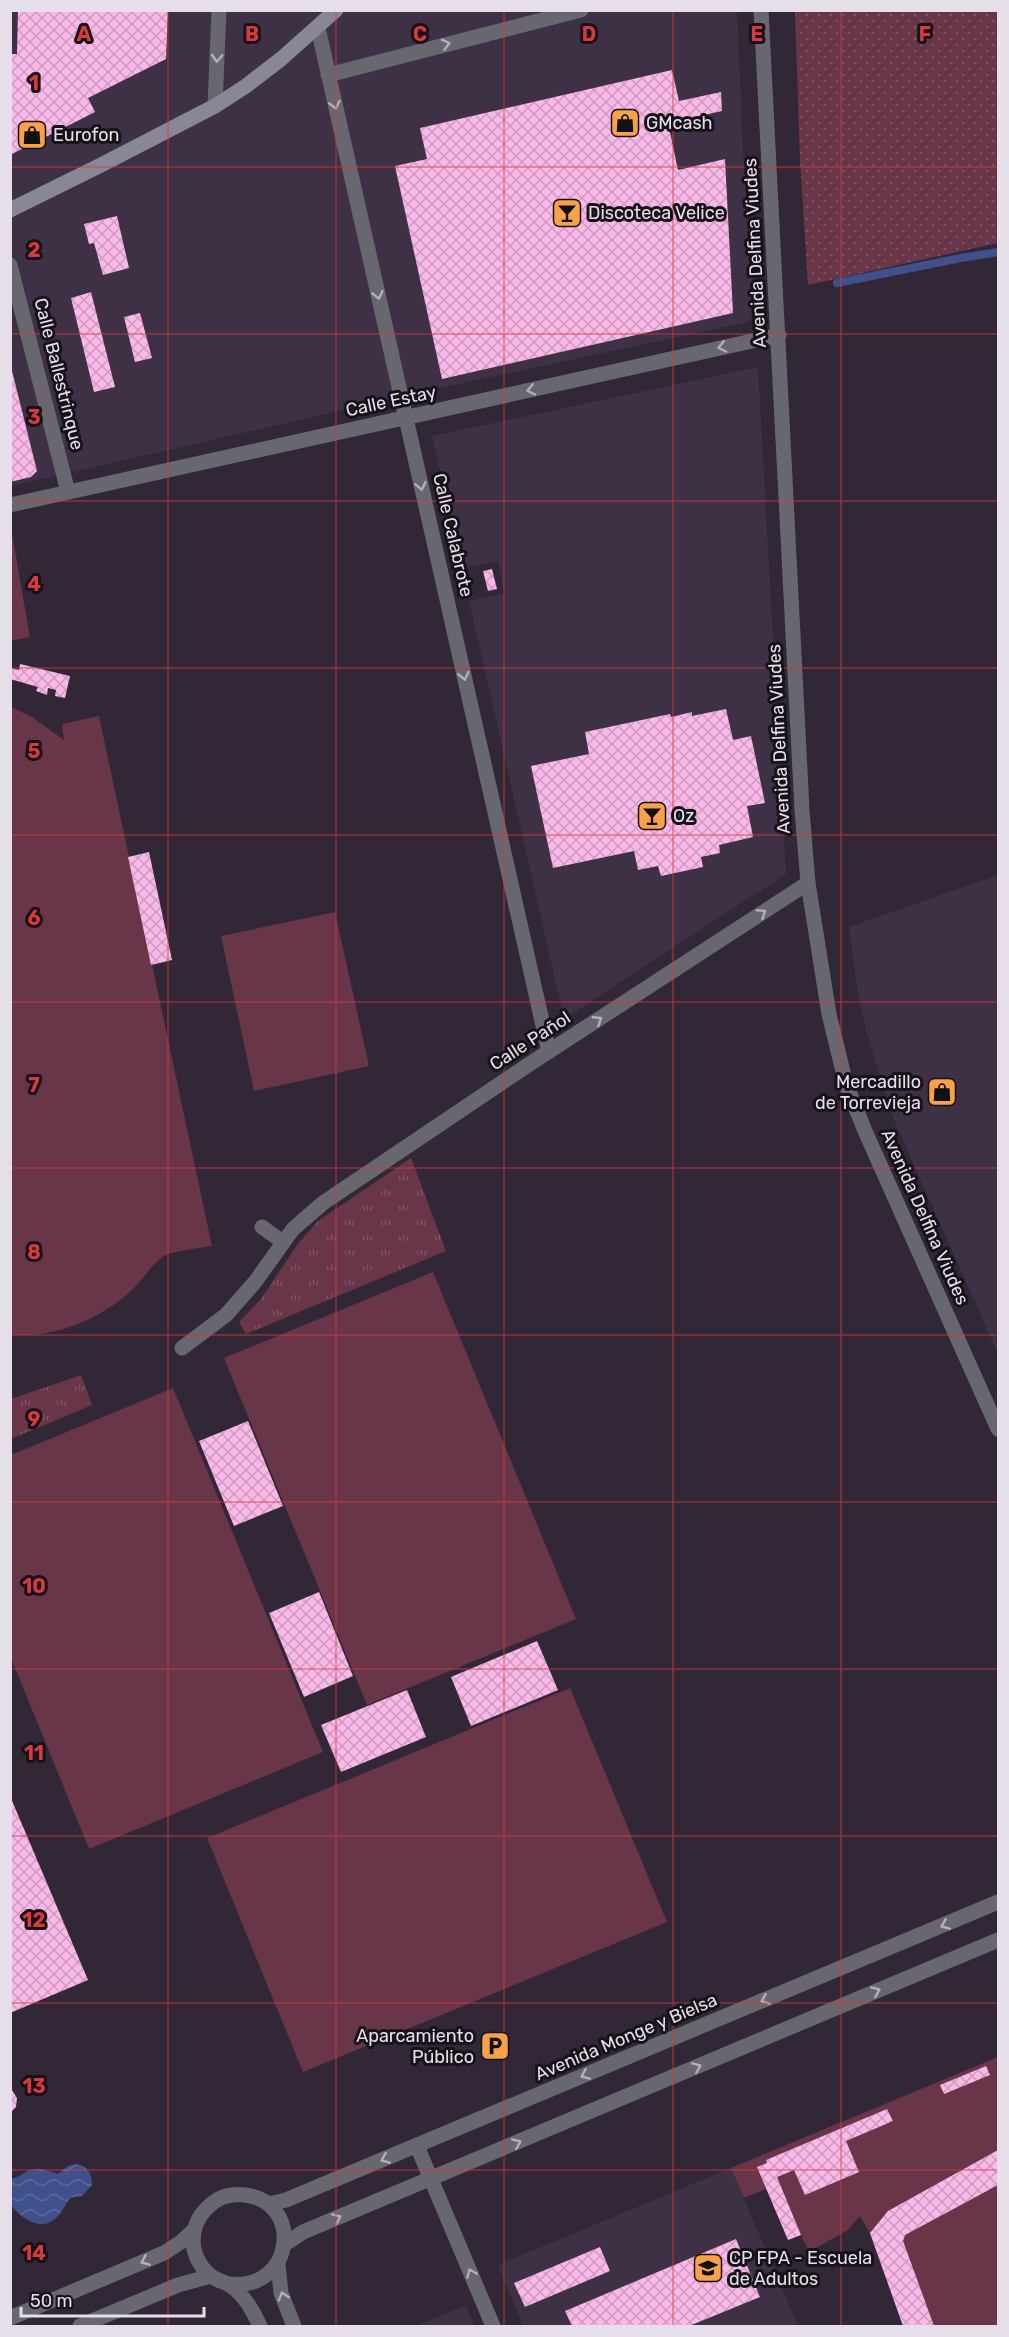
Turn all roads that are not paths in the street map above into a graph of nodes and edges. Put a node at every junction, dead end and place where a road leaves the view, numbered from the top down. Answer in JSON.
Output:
{"nodes":[{"id":1,"x":219,"y":10,"type":"edge"},
{"id":2,"x":336,"y":10,"type":"edge"},
{"id":3,"x":581,"y":10,"type":"edge"},
{"id":4,"x":762,"y":10,"type":"edge"},
{"id":5,"x":318,"y":28,"type":"junction"},
{"id":6,"x":328,"y":75,"type":"junction"},
{"id":7,"x":215,"y":106,"type":"junction"},
{"id":8,"x":10,"y":210,"type":"edge"},
{"id":9,"x":10,"y":265,"type":"edge"},
{"id":10,"x":779,"y":335,"type":"junction"},
{"id":11,"x":406,"y":417,"type":"junction"},
{"id":12,"x":69,"y":492,"type":"junction"},
{"id":13,"x":10,"y":505,"type":"edge"},
{"id":14,"x":808,"y":883,"type":"junction"},
{"id":15,"x":549,"y":1052,"type":"junction"},
{"id":16,"x":262,"y":1227,"type":"dead end"},
{"id":17,"x":283,"y":1242,"type":"junction"},
{"id":18,"x":182,"y":1348,"type":"dead end"},
{"id":19,"x":999,"y":1430,"type":"edge"},
{"id":20,"x":999,"y":1902,"type":"edge"},
{"id":21,"x":999,"y":1940,"type":"edge"},
{"id":22,"x":417,"y":2146,"type":"junction"},
{"id":23,"x":431,"y":2178,"type":"junction"},
{"id":24,"x":268,"y":2205,"type":"junction"},
{"id":25,"x":194,"y":2230,"type":"junction"},
{"id":26,"x":285,"y":2244,"type":"junction"},
{"id":27,"x":278,"y":2264,"type":"junction"},
{"id":28,"x":212,"y":2277,"type":"junction"},
{"id":29,"x":230,"y":2284,"type":"junction"},
{"id":30,"x":10,"y":2318,"type":"edge"},
{"id":31,"x":80,"y":2326,"type":"edge"},
{"id":32,"x":260,"y":2326,"type":"edge"},
{"id":33,"x":294,"y":2326,"type":"edge"},
{"id":34,"x":494,"y":2326,"type":"edge"}],
"edges":[{"from":1,"to":7,"type":"street","one_way":true},
{"from":2,"to":5,"type":"main road"},
{"from":6,"to":3,"type":"street","one_way":true},
{"from":4,"to":10,"type":"street","name":"Avenida Delfina Viudes"},
{"from":5,"to":6,"type":"street","name":"Calle Calabrote"},
{"from":5,"to":7,"type":"main road"},
{"from":6,"to":11,"type":"street","name":"Calle Calabrote","one_way":true},
{"from":7,"to":8,"type":"main road"},
{"from":9,"to":12,"type":"street","name":"Calle Ballestrinque"},
{"from":10,"to":11,"type":"street","name":"Calle Estay","one_way":true},
{"from":10,"to":14,"type":"street","name":"Avenida Delfina Viudes"},
{"from":11,"to":12,"type":"street","name":"Calle Estay"},
{"from":11,"to":15,"type":"street","name":"Calle Calabrote","one_way":true},
{"from":12,"to":13,"type":"street","name":"Calle Estay"},
{"from":15,"to":14,"type":"street","name":"Calle Pañol","one_way":true},
{"from":14,"to":19,"type":"street","name":"Avenida Delfina Viudes"},
{"from":15,"to":17,"type":"street","name":"Calle Pañol"},
{"from":16,"to":17,"type":"street"},
{"from":17,"to":18,"type":"street","name":"Calle Pañol"},
{"from":20,"to":22,"type":"street","name":"Avenida Monge y Bielsa","one_way":true},
{"from":23,"to":21,"type":"street","one_way":true},
{"from":22,"to":23,"type":"street"},
{"from":22,"to":24,"type":"street","name":"Avenida Monge y Bielsa","one_way":true},
{"from":26,"to":23,"type":"street","one_way":true},
{"from":34,"to":23,"type":"street","one_way":true},
{"from":24,"to":25,"type":"street"},
{"from":24,"to":26,"type":"street"},
{"from":25,"to":28,"type":"street"},
{"from":25,"to":30,"type":"street","one_way":true},
{"from":26,"to":27,"type":"street"},
{"from":27,"to":29,"type":"street"},
{"from":33,"to":27,"type":"street","one_way":true},
{"from":28,"to":29,"type":"street"},
{"from":28,"to":31,"type":"street"},
{"from":29,"to":32,"type":"street"}]}
